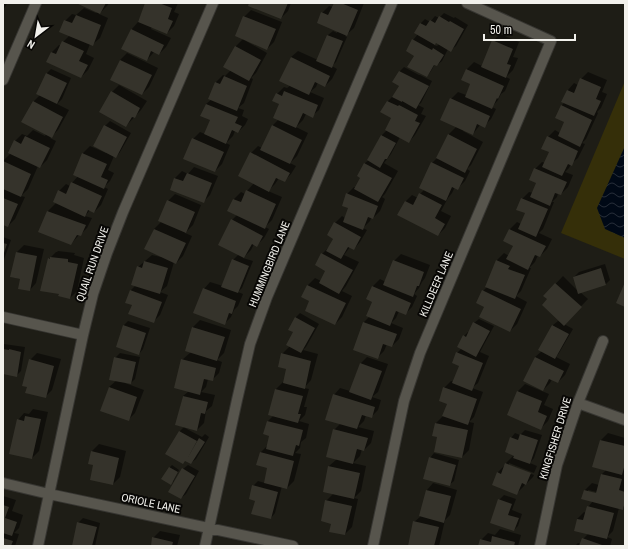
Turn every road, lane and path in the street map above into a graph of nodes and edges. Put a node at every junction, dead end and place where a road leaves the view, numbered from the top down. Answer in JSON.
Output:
{"nodes":[{"id":1,"x":36,"y":3,"type":"edge"},
{"id":2,"x":212,"y":3,"type":"edge"},
{"id":3,"x":392,"y":3,"type":"edge"},
{"id":4,"x":467,"y":3,"type":"edge"},
{"id":5,"x":3,"y":80,"type":"edge"},
{"id":6,"x":3,"y":317,"type":"edge"},
{"id":7,"x":83,"y":335,"type":"junction"},
{"id":8,"x":603,"y":341,"type":"dead end"},
{"id":9,"x":578,"y":404,"type":"junction"},
{"id":10,"x":625,"y":420,"type":"edge"},
{"id":11,"x":3,"y":483,"type":"edge"},
{"id":12,"x":49,"y":494,"type":"junction"},
{"id":13,"x":209,"y":528,"type":"junction"},
{"id":14,"x":38,"y":546,"type":"edge"},
{"id":15,"x":205,"y":546,"type":"edge"},
{"id":16,"x":294,"y":546,"type":"edge"},
{"id":17,"x":373,"y":546,"type":"edge"},
{"id":18,"x":540,"y":546,"type":"edge"}],
"edges":[{"from":1,"to":5,"type":"street"},
{"from":2,"to":7,"type":"street","name":"QUAIL RUN DRIVE"},
{"from":3,"to":13,"type":"street","name":"HUMMINGBIRD LANE"},
{"from":4,"to":17,"type":"street","name":"KILLDEER LANE"},
{"from":6,"to":7,"type":"street"},
{"from":7,"to":12,"type":"street","name":"QUAIL RUN DRIVE"},
{"from":8,"to":9,"type":"street","name":"KINGFISHER DRIVE"},
{"from":9,"to":10,"type":"street"},
{"from":9,"to":18,"type":"street","name":"KINGFISHER DRIVE"},
{"from":11,"to":12,"type":"street","name":"ORIOLE LANE"},
{"from":12,"to":13,"type":"street","name":"ORIOLE LANE"},
{"from":12,"to":14,"type":"street","name":"QUAIL RUN DRIVE"},
{"from":13,"to":15,"type":"street","name":"HUMMINGBIRD LANE"},
{"from":13,"to":16,"type":"street","name":"ORIOLE LANE"}]}
